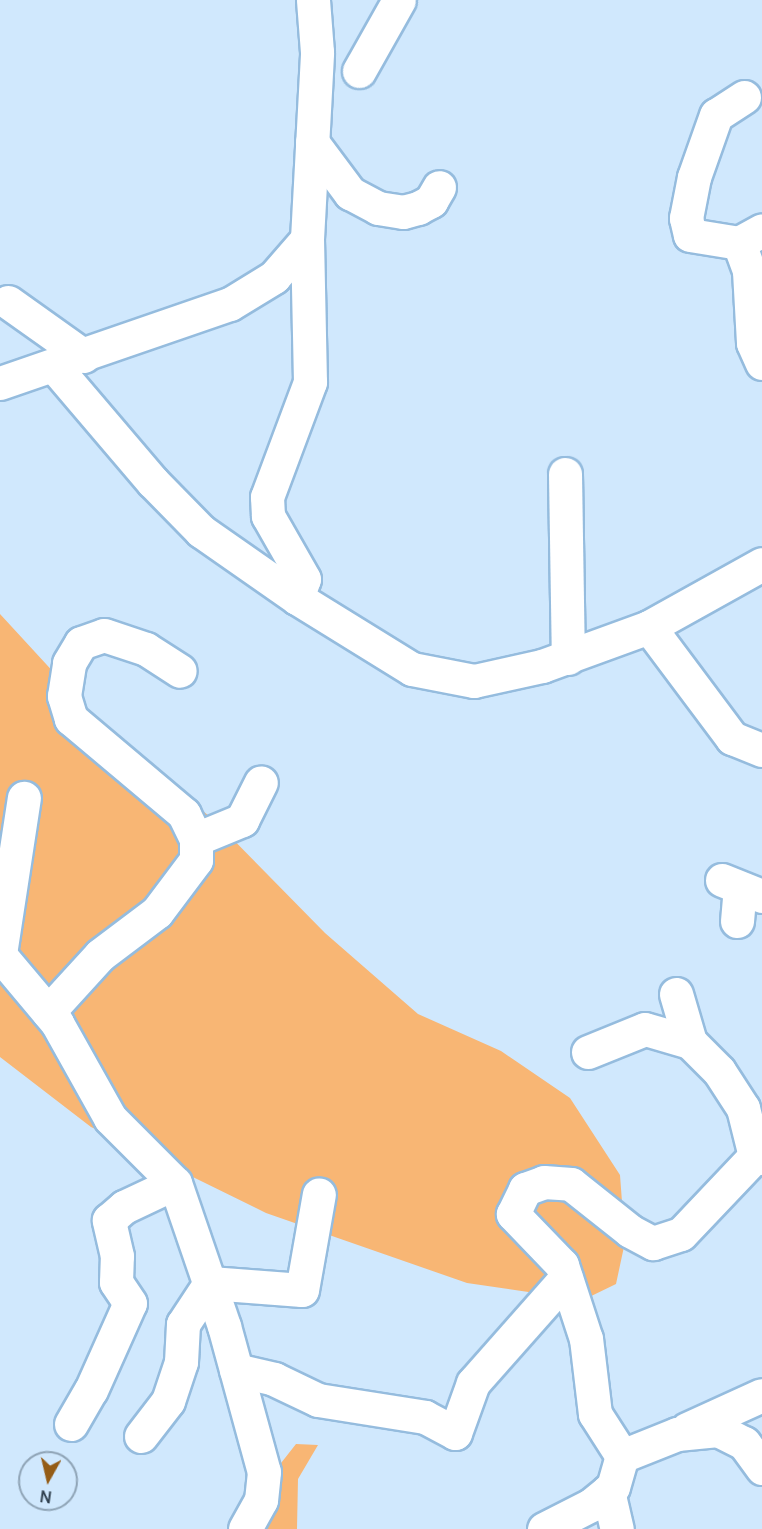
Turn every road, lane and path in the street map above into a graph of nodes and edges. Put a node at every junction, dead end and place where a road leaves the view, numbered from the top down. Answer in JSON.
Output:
{"nodes":[{"id":1,"x":313,"y":0,"type":"edge"},
{"id":2,"x":399,"y":0,"type":"edge"},
{"id":3,"x":315,"y":86,"type":"junction"},
{"id":4,"x":728,"y":98,"type":"dead end"},
{"id":5,"x":312,"y":142,"type":"junction"},
{"id":6,"x":439,"y":187,"type":"dead end"},
{"id":7,"x":750,"y":237,"type":"edge"},
{"id":8,"x":307,"y":239,"type":"junction"},
{"id":9,"x":8,"y":302,"type":"dead end"},
{"id":10,"x":70,"y":361,"type":"junction"},
{"id":11,"x":762,"y":363,"type":"edge"},
{"id":12,"x":0,"y":383,"type":"edge"},
{"id":13,"x":565,"y":474,"type":"dead end"},
{"id":14,"x":762,"y":564,"type":"edge"},
{"id":15,"x":297,"y":597,"type":"junction"},
{"id":16,"x":649,"y":627,"type":"junction"},
{"id":17,"x":568,"y":658,"type":"junction"},
{"id":18,"x":180,"y":671,"type":"dead end"},
{"id":19,"x":762,"y":750,"type":"edge"},
{"id":20,"x":261,"y":782,"type":"dead end"},
{"id":21,"x":24,"y":798,"type":"dead end"},
{"id":22,"x":196,"y":839,"type":"junction"},
{"id":23,"x":741,"y":888,"type":"edge"},
{"id":24,"x":737,"y":921,"type":"dead end"},
{"id":25,"x":0,"y":955,"type":"edge"},
{"id":26,"x":676,"y":994,"type":"dead end"},
{"id":27,"x":48,"y":1012,"type":"junction"},
{"id":28,"x":690,"y":1042,"type":"junction"},
{"id":29,"x":588,"y":1052,"type":"dead end"},
{"id":30,"x":758,"y":1157,"type":"edge"},
{"id":31,"x":175,"y":1183,"type":"junction"},
{"id":32,"x":320,"y":1194,"type":"dead end"},
{"id":33,"x":566,"y":1278,"type":"junction"},
{"id":34,"x":210,"y":1283,"type":"junction"},
{"id":35,"x":236,"y":1370,"type":"junction"},
{"id":36,"x":762,"y":1395,"type":"edge"},
{"id":37,"x":71,"y":1424,"type":"dead end"},
{"id":38,"x":677,"y":1434,"type":"junction"},
{"id":39,"x":141,"y":1436,"type":"dead end"},
{"id":40,"x":622,"y":1456,"type":"junction"},
{"id":41,"x":762,"y":1468,"type":"edge"},
{"id":42,"x":608,"y":1491,"type":"junction"},
{"id":43,"x":245,"y":1529,"type":"edge"},
{"id":44,"x":544,"y":1529,"type":"edge"},
{"id":45,"x":617,"y":1529,"type":"edge"}],
"edges":[{"from":1,"to":3,"type":"street"},
{"from":2,"to":3,"type":"street"},
{"from":3,"to":5,"type":"street"},
{"from":4,"to":7,"type":"street"},
{"from":5,"to":6,"type":"street"},
{"from":5,"to":8,"type":"street"},
{"from":7,"to":11,"type":"street"},
{"from":8,"to":10,"type":"street"},
{"from":8,"to":15,"type":"street"},
{"from":9,"to":10,"type":"street"},
{"from":10,"to":12,"type":"street"},
{"from":10,"to":15,"type":"street"},
{"from":13,"to":17,"type":"street"},
{"from":14,"to":16,"type":"street"},
{"from":15,"to":17,"type":"street"},
{"from":16,"to":17,"type":"street"},
{"from":16,"to":19,"type":"street"},
{"from":18,"to":22,"type":"street"},
{"from":20,"to":22,"type":"street"},
{"from":21,"to":25,"type":"street"},
{"from":22,"to":27,"type":"street"},
{"from":23,"to":24,"type":"street"},
{"from":25,"to":27,"type":"street"},
{"from":26,"to":28,"type":"street"},
{"from":27,"to":31,"type":"street"},
{"from":28,"to":29,"type":"street"},
{"from":28,"to":30,"type":"street"},
{"from":30,"to":33,"type":"street"},
{"from":31,"to":34,"type":"street"},
{"from":31,"to":37,"type":"street"},
{"from":32,"to":34,"type":"street"},
{"from":33,"to":35,"type":"street"},
{"from":33,"to":40,"type":"street"},
{"from":34,"to":35,"type":"street"},
{"from":34,"to":39,"type":"street"},
{"from":35,"to":43,"type":"street"},
{"from":36,"to":38,"type":"street"},
{"from":38,"to":40,"type":"street"},
{"from":38,"to":41,"type":"street"},
{"from":40,"to":42,"type":"street"},
{"from":42,"to":44,"type":"street"},
{"from":42,"to":45,"type":"street"}]}
